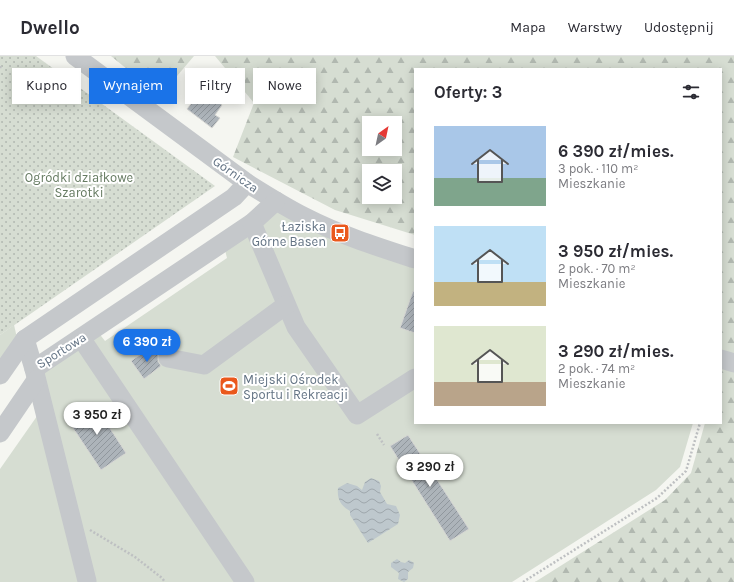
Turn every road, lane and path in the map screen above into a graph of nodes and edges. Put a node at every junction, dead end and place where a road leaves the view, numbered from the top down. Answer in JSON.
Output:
{"nodes":[{"id":1,"x":75,"y":56,"type":"edge"},
{"id":2,"x":247,"y":183,"type":"junction"},
{"id":3,"x":276,"y":201,"type":"junction"},
{"id":4,"x":252,"y":222,"type":"junction"},
{"id":5,"x":414,"y":259,"type":"edge"},
{"id":6,"x":286,"y":305,"type":"junction"},
{"id":7,"x":81,"y":338,"type":"junction"},
{"id":8,"x":25,"y":339,"type":"junction"},
{"id":9,"x":168,"y":358,"type":"dead end"},
{"id":10,"x":722,"y":358,"type":"edge"},
{"id":11,"x":734,"y":363,"type":"edge"},
{"id":12,"x":35,"y":375,"type":"junction"},
{"id":13,"x":0,"y":376,"type":"edge"},
{"id":14,"x":414,"y":379,"type":"edge"},
{"id":15,"x":700,"y":424,"type":"edge"},
{"id":16,"x":0,"y":433,"type":"edge"},
{"id":17,"x":377,"y":434,"type":"dead end"},
{"id":18,"x":384,"y":445,"type":"dead end"},
{"id":19,"x":71,"y":518,"type":"junction"},
{"id":20,"x":87,"y":580,"type":"dead end"},
{"id":21,"x":165,"y":582,"type":"edge"},
{"id":22,"x":246,"y":582,"type":"edge"},
{"id":23,"x":523,"y":582,"type":"edge"}],
"edges":[{"from":1,"to":2,"type":"street","name":"Górnicza"},
{"from":2,"to":3,"type":"street","name":"Górnicza"},
{"from":2,"to":8,"type":"street"},
{"from":3,"to":4,"type":"street","name":"Sportowa"},
{"from":3,"to":5,"type":"street","name":"Górnicza"},
{"from":4,"to":6,"type":"street"},
{"from":4,"to":7,"type":"street","name":"Sportowa"},
{"from":6,"to":9,"type":"street"},
{"from":6,"to":14,"type":"street"},
{"from":7,"to":12,"type":"street","name":"Sportowa"},
{"from":7,"to":22,"type":"street"},
{"from":8,"to":12,"type":"street","name":"Sportowa"},
{"from":8,"to":13,"type":"street"},
{"from":10,"to":11,"type":"street"},
{"from":12,"to":16,"type":"street"},
{"from":12,"to":19,"type":"street"},
{"from":15,"to":23,"type":"path"},
{"from":17,"to":18,"type":"path"},
{"from":19,"to":20,"type":"street"},
{"from":19,"to":21,"type":"path"}]}
